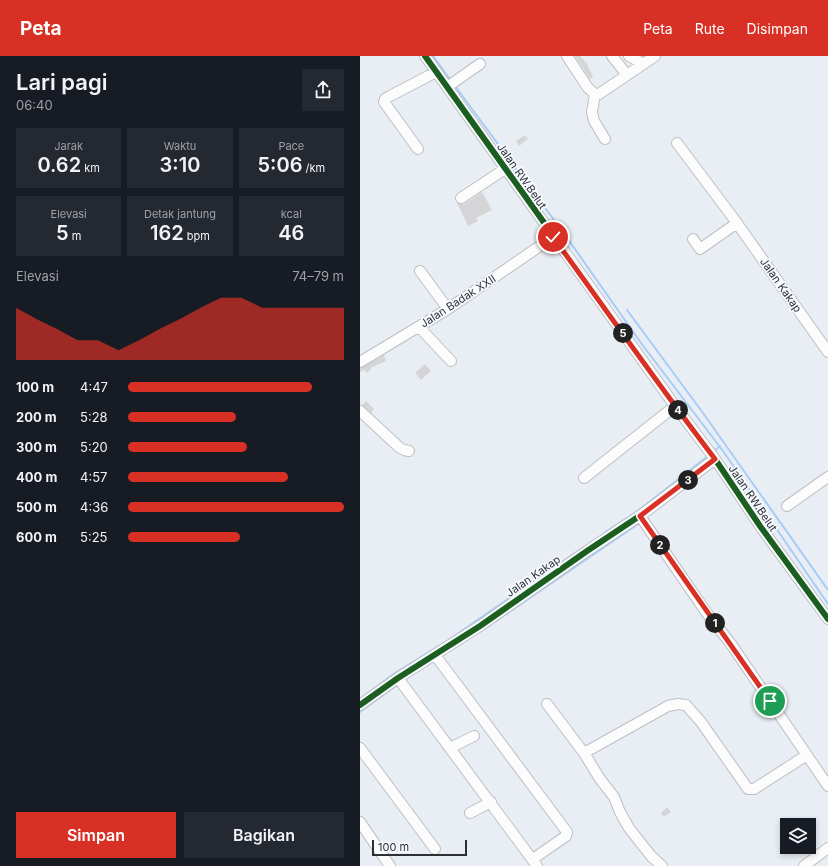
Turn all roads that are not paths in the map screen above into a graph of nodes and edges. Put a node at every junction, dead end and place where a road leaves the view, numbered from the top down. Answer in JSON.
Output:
{"nodes":[{"id":1,"x":425,"y":56,"type":"edge"},
{"id":2,"x":567,"y":56,"type":"edge"},
{"id":3,"x":612,"y":56,"type":"edge"},
{"id":4,"x":629,"y":56,"type":"edge"},
{"id":5,"x":655,"y":56,"type":"edge"},
{"id":6,"x":480,"y":64,"type":"dead end"},
{"id":7,"x":644,"y":64,"type":"junction"},
{"id":8,"x":436,"y":72,"type":"junction"},
{"id":9,"x":627,"y":75,"type":"junction"},
{"id":10,"x":447,"y":87,"type":"junction"},
{"id":11,"x":595,"y":94,"type":"junction"},
{"id":12,"x":605,"y":139,"type":"dead end"},
{"id":13,"x":677,"y":143,"type":"dead end"},
{"id":14,"x":418,"y":149,"type":"dead end"},
{"id":15,"x":505,"y":169,"type":"junction"},
{"id":16,"x":460,"y":198,"type":"dead end"},
{"id":17,"x":735,"y":221,"type":"junction"},
{"id":18,"x":553,"y":237,"type":"junction"},
{"id":19,"x":693,"y":239,"type":"dead end"},
{"id":20,"x":420,"y":271,"type":"dead end"},
{"id":21,"x":448,"y":309,"type":"junction"},
{"id":22,"x":419,"y":327,"type":"junction"},
{"id":23,"x":828,"y":352,"type":"edge"},
{"id":24,"x":451,"y":361,"type":"dead end"},
{"id":25,"x":360,"y":362,"type":"edge"},
{"id":26,"x":675,"y":406,"type":"junction"},
{"id":27,"x":360,"y":411,"type":"edge"},
{"id":28,"x":409,"y":451,"type":"dead end"},
{"id":29,"x":715,"y":459,"type":"junction"},
{"id":30,"x":828,"y":477,"type":"edge"},
{"id":31,"x":584,"y":478,"type":"dead end"},
{"id":32,"x":787,"y":506,"type":"dead end"},
{"id":33,"x":640,"y":516,"type":"junction"},
{"id":34,"x":828,"y":619,"type":"edge"},
{"id":35,"x":435,"y":655,"type":"junction"},
{"id":36,"x":398,"y":678,"type":"junction"},
{"id":37,"x":547,"y":704,"type":"dead end"},
{"id":38,"x":360,"y":705,"type":"edge"},
{"id":39,"x":474,"y":736,"type":"dead end"},
{"id":40,"x":360,"y":748,"type":"edge"},
{"id":41,"x":450,"y":748,"type":"junction"},
{"id":42,"x":584,"y":754,"type":"junction"},
{"id":43,"x":807,"y":755,"type":"junction"},
{"id":44,"x":828,"y":786,"type":"edge"},
{"id":45,"x":491,"y":802,"type":"junction"},
{"id":46,"x":470,"y":813,"type":"dead end"},
{"id":47,"x":360,"y":822,"type":"edge"},
{"id":48,"x":828,"y":848,"type":"edge"},
{"id":49,"x":435,"y":849,"type":"dead end"},
{"id":50,"x":535,"y":863,"type":"edge"},
{"id":51,"x":390,"y":866,"type":"edge"},
{"id":52,"x":662,"y":866,"type":"edge"},
{"id":53,"x":804,"y":866,"type":"edge"}],
"edges":[{"from":1,"to":8,"type":"street","name":"Jalan RW.Belut"},
{"from":2,"to":11,"type":"street"},
{"from":3,"to":9,"type":"street"},
{"from":4,"to":7,"type":"street"},
{"from":5,"to":7,"type":"street"},
{"from":6,"to":10,"type":"street"},
{"from":7,"to":9,"type":"street"},
{"from":8,"to":10,"type":"street","name":"Jalan RW.Belut"},
{"from":8,"to":14,"type":"street"},
{"from":9,"to":11,"type":"street"},
{"from":10,"to":15,"type":"street","name":"Jalan RW.Belut"},
{"from":11,"to":12,"type":"street"},
{"from":13,"to":17,"type":"street","name":"Jalan Kakap"},
{"from":15,"to":16,"type":"street"},
{"from":15,"to":18,"type":"street","name":"Jalan RW.Belut"},
{"from":17,"to":19,"type":"street"},
{"from":17,"to":23,"type":"street","name":"Jalan Kakap"},
{"from":18,"to":21,"type":"street","name":"Jalan Badak XXII"},
{"from":18,"to":26,"type":"street","name":"Jalan RW.Belut"},
{"from":20,"to":21,"type":"street"},
{"from":21,"to":22,"type":"street","name":"Jalan Badak XXII"},
{"from":22,"to":24,"type":"street"},
{"from":22,"to":25,"type":"street","name":"Jalan Badak XXII"},
{"from":26,"to":29,"type":"street","name":"Jalan RW.Belut"},
{"from":26,"to":31,"type":"street"},
{"from":27,"to":28,"type":"street"},
{"from":29,"to":33,"type":"street","name":"Jalan Kakap"},
{"from":29,"to":34,"type":"street","name":"Jalan RW.Belut"},
{"from":30,"to":32,"type":"street"},
{"from":33,"to":35,"type":"street","name":"Jalan Kakap"},
{"from":33,"to":43,"type":"street"},
{"from":35,"to":36,"type":"street","name":"Jalan Kakap"},
{"from":35,"to":50,"type":"street"},
{"from":36,"to":38,"type":"street","name":"Jalan Kakap"},
{"from":36,"to":41,"type":"street"},
{"from":37,"to":42,"type":"street"},
{"from":39,"to":41,"type":"street"},
{"from":40,"to":49,"type":"street"},
{"from":41,"to":45,"type":"street"},
{"from":42,"to":43,"type":"street"},
{"from":42,"to":52,"type":"street"},
{"from":43,"to":44,"type":"street"},
{"from":45,"to":46,"type":"street"},
{"from":45,"to":50,"type":"street"},
{"from":47,"to":51,"type":"street"},
{"from":48,"to":53,"type":"street"}]}
